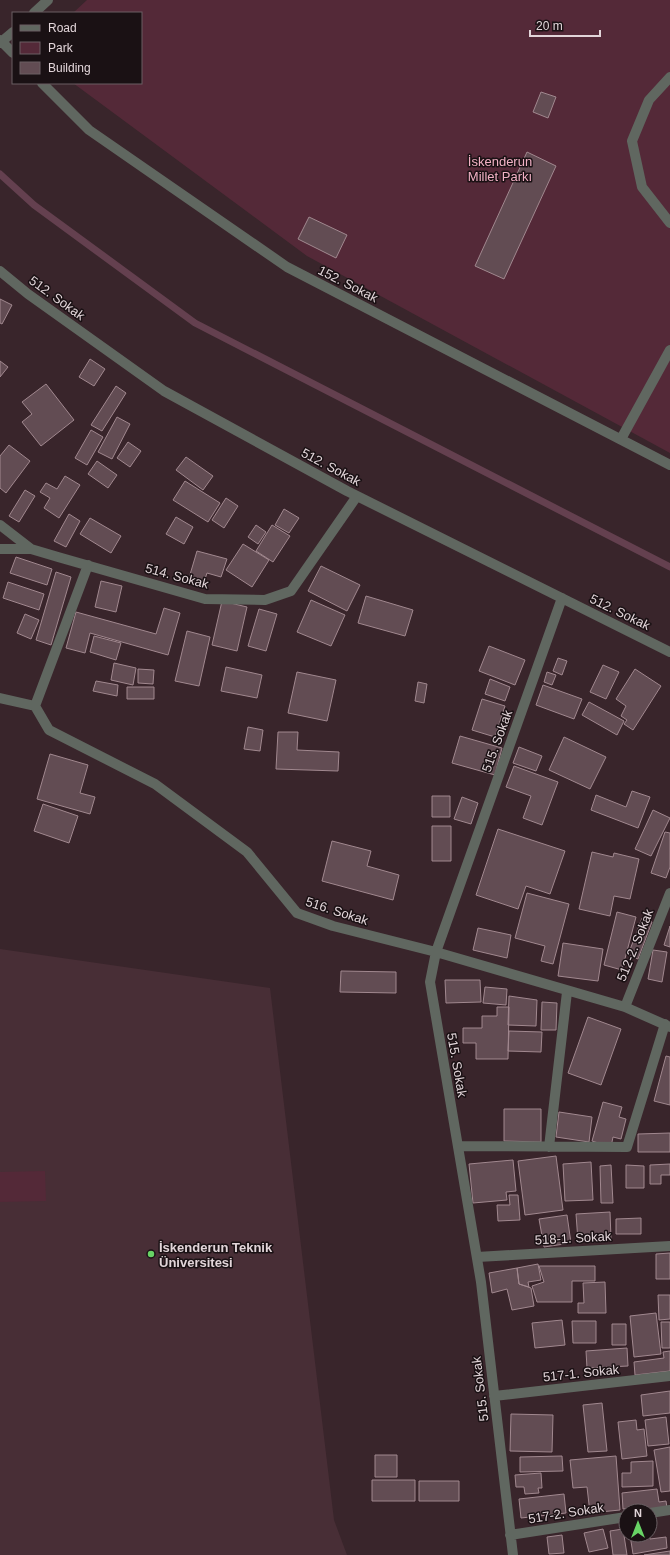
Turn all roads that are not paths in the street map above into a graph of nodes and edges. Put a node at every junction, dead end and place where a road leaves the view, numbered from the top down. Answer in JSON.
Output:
{"nodes":[{"id":1,"x":48,"y":0,"type":"edge"},
{"id":2,"x":35,"y":12,"type":"edge"},
{"id":3,"x":12,"y":33,"type":"edge"},
{"id":4,"x":1,"y":42,"type":"edge"},
{"id":5,"x":12,"y":53,"type":"edge"},
{"id":6,"x":670,"y":77,"type":"edge"},
{"id":7,"x":43,"y":84,"type":"edge"},
{"id":8,"x":670,"y":223,"type":"edge"},
{"id":9,"x":0,"y":270,"type":"edge"},
{"id":10,"x":670,"y":350,"type":"edge"},
{"id":11,"x":622,"y":440,"type":"junction"},
{"id":12,"x":670,"y":465,"type":"edge"},
{"id":13,"x":357,"y":496,"type":"junction"},
{"id":14,"x":0,"y":525,"type":"edge"},
{"id":15,"x":31,"y":549,"type":"junction"},
{"id":16,"x":0,"y":550,"type":"edge"},
{"id":17,"x":88,"y":565,"type":"junction"},
{"id":18,"x":562,"y":598,"type":"junction"},
{"id":19,"x":670,"y":652,"type":"edge"},
{"id":20,"x":0,"y":698,"type":"edge"},
{"id":21,"x":35,"y":706,"type":"junction"},
{"id":22,"x":670,"y":893,"type":"edge"},
{"id":23,"x":436,"y":952,"type":"junction"},
{"id":24,"x":567,"y":992,"type":"junction"},
{"id":25,"x":625,"y":1007,"type":"junction"},
{"id":26,"x":667,"y":1026,"type":"edge"},
{"id":27,"x":458,"y":1146,"type":"junction"},
{"id":28,"x":549,"y":1146,"type":"junction"},
{"id":29,"x":670,"y":1246,"type":"edge"},
{"id":30,"x":477,"y":1256,"type":"junction"},
{"id":31,"x":670,"y":1376,"type":"edge"},
{"id":32,"x":494,"y":1396,"type":"junction"},
{"id":33,"x":670,"y":1510,"type":"edge"},
{"id":34,"x":658,"y":1512,"type":"edge"},
{"id":35,"x":618,"y":1518,"type":"edge"},
{"id":36,"x":510,"y":1535,"type":"junction"},
{"id":37,"x":513,"y":1555,"type":"edge"}],
"edges":[{"from":1,"to":2,"type":"street"},
{"from":3,"to":4,"type":"street"},
{"from":4,"to":5,"type":"street"},
{"from":6,"to":8,"type":"street"},
{"from":7,"to":11,"type":"street","name":"152. Sokak"},
{"from":9,"to":13,"type":"street","name":"512. Sokak"},
{"from":10,"to":11,"type":"street"},
{"from":11,"to":12,"type":"street","name":"152. Sokak"},
{"from":13,"to":17,"type":"street","name":"514. Sokak"},
{"from":13,"to":18,"type":"street","name":"512. Sokak"},
{"from":14,"to":15,"type":"street","name":"514. Sokak"},
{"from":15,"to":16,"type":"street"},
{"from":15,"to":17,"type":"street","name":"514. Sokak"},
{"from":17,"to":21,"type":"street"},
{"from":18,"to":19,"type":"street","name":"512. Sokak"},
{"from":18,"to":23,"type":"street","name":"515. Sokak"},
{"from":20,"to":21,"type":"street"},
{"from":21,"to":23,"type":"street","name":"516. Sokak"},
{"from":22,"to":25,"type":"street","name":"512-2. Sokak"},
{"from":23,"to":24,"type":"street","name":"516. Sokak"},
{"from":23,"to":27,"type":"street","name":"515. Sokak"},
{"from":24,"to":25,"type":"street","name":"516. Sokak"},
{"from":24,"to":28,"type":"street"},
{"from":25,"to":26,"type":"street","name":"516. Sokak"},
{"from":26,"to":28,"type":"street"},
{"from":27,"to":28,"type":"street"},
{"from":27,"to":30,"type":"street","name":"515. Sokak"},
{"from":29,"to":30,"type":"street","name":"518-1. Sokak"},
{"from":30,"to":32,"type":"street","name":"515. Sokak"},
{"from":31,"to":32,"type":"street","name":"517-1. Sokak"},
{"from":32,"to":36,"type":"street","name":"515. Sokak"},
{"from":33,"to":34,"type":"street"},
{"from":35,"to":36,"type":"street","name":"517-2. Sokak"},
{"from":36,"to":37,"type":"street","name":"515. Sokak"}]}
